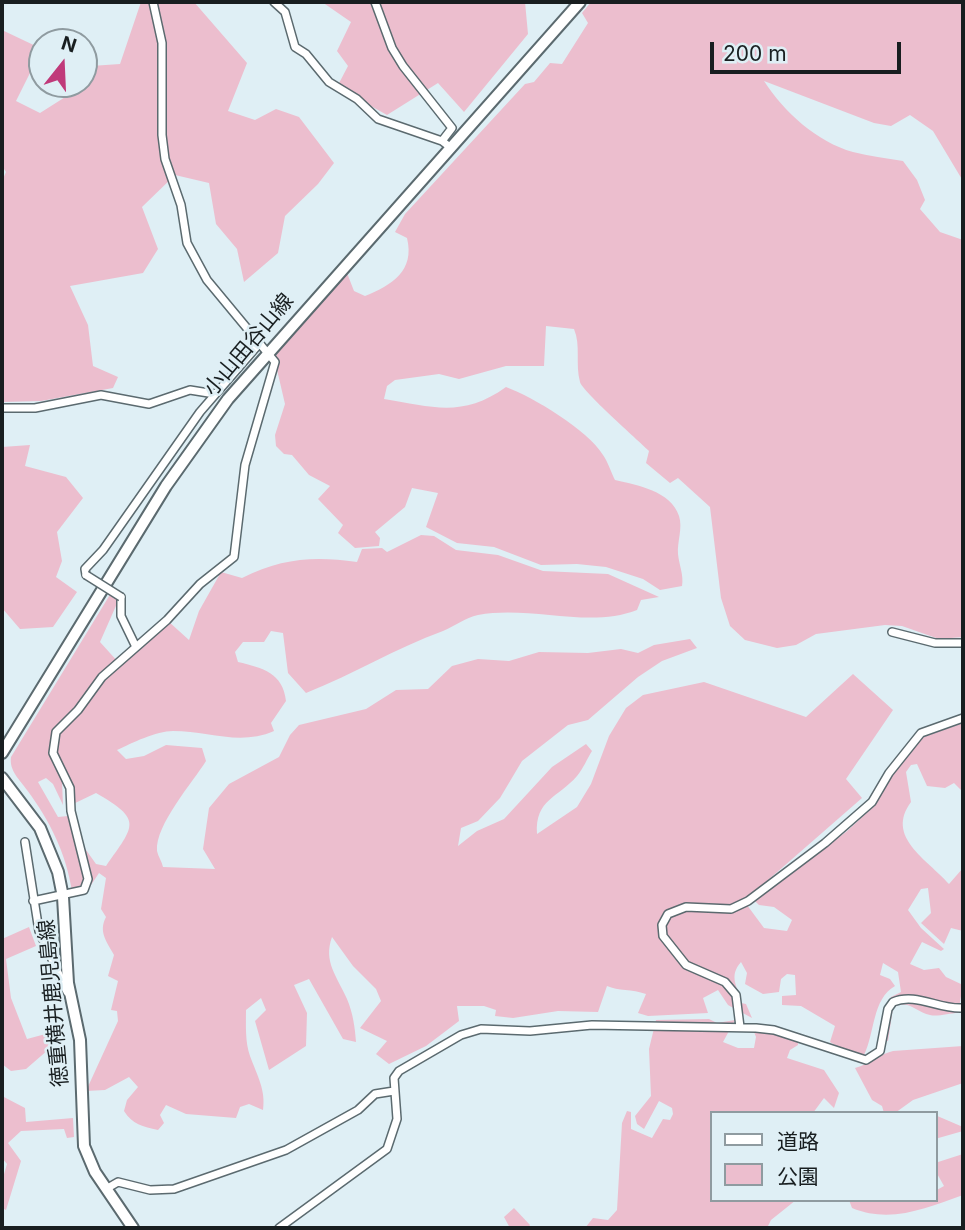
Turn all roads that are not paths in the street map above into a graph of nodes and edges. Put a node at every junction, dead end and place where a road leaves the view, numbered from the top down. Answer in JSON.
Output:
{"nodes":[{"id":1,"x":153,"y":2,"type":"edge"},
{"id":2,"x":274,"y":2,"type":"edge"},
{"id":3,"x":376,"y":2,"type":"edge"},
{"id":4,"x":578,"y":3,"type":"edge"},
{"id":5,"x":446,"y":144,"type":"junction"},
{"id":6,"x":263,"y":348,"type":"junction"},
{"id":7,"x":215,"y":394,"type":"junction"},
{"id":8,"x":2,"y":408,"type":"edge"},
{"id":9,"x":892,"y":632,"type":"dead end"},
{"id":10,"x":963,"y":642,"type":"edge"},
{"id":11,"x":136,"y":647,"type":"junction"},
{"id":12,"x":963,"y":718,"type":"edge"},
{"id":13,"x":2,"y":753,"type":"edge"},
{"id":14,"x":2,"y":778,"type":"edge"},
{"id":15,"x":25,"y":842,"type":"dead end"},
{"id":16,"x":63,"y":897,"type":"junction"},
{"id":17,"x":33,"y":901,"type":"junction"},
{"id":18,"x":70,"y":999,"type":"junction"},
{"id":19,"x":963,"y":1008,"type":"edge"},
{"id":20,"x":740,"y":1027,"type":"junction"},
{"id":21,"x":394,"y":1091,"type":"junction"},
{"id":22,"x":106,"y":1189,"type":"junction"},
{"id":23,"x":133,"y":1228,"type":"edge"},
{"id":24,"x":279,"y":1228,"type":"edge"}],
"edges":[{"from":1,"to":6,"type":"street"},
{"from":2,"to":5,"type":"street"},
{"from":3,"to":5,"type":"street"},
{"from":4,"to":5,"type":"main road","name":"小山田谷山線"},
{"from":5,"to":6,"type":"main road","name":"小山田谷山線"},
{"from":6,"to":7,"type":"street"},
{"from":6,"to":11,"type":"street"},
{"from":6,"to":13,"type":"main road","name":"小山田谷山線"},
{"from":7,"to":8,"type":"street"},
{"from":7,"to":11,"type":"street","bridge":true},
{"from":9,"to":10,"type":"street"},
{"from":11,"to":16,"type":"street"},
{"from":12,"to":20,"type":"street"},
{"from":14,"to":16,"type":"main road","name":"徳重横井鹿児島線"},
{"from":15,"to":17,"type":"street"},
{"from":16,"to":17,"type":"street"},
{"from":16,"to":18,"type":"main road","name":"徳重横井鹿児島線"},
{"from":17,"to":18,"type":"street"},
{"from":18,"to":22,"type":"main road","name":"徳重横井鹿児島線"},
{"from":19,"to":20,"type":"street"},
{"from":20,"to":21,"type":"street"},
{"from":21,"to":22,"type":"street"},
{"from":21,"to":24,"type":"street"},
{"from":22,"to":23,"type":"main road","name":"徳重横井鹿児島線"}]}
